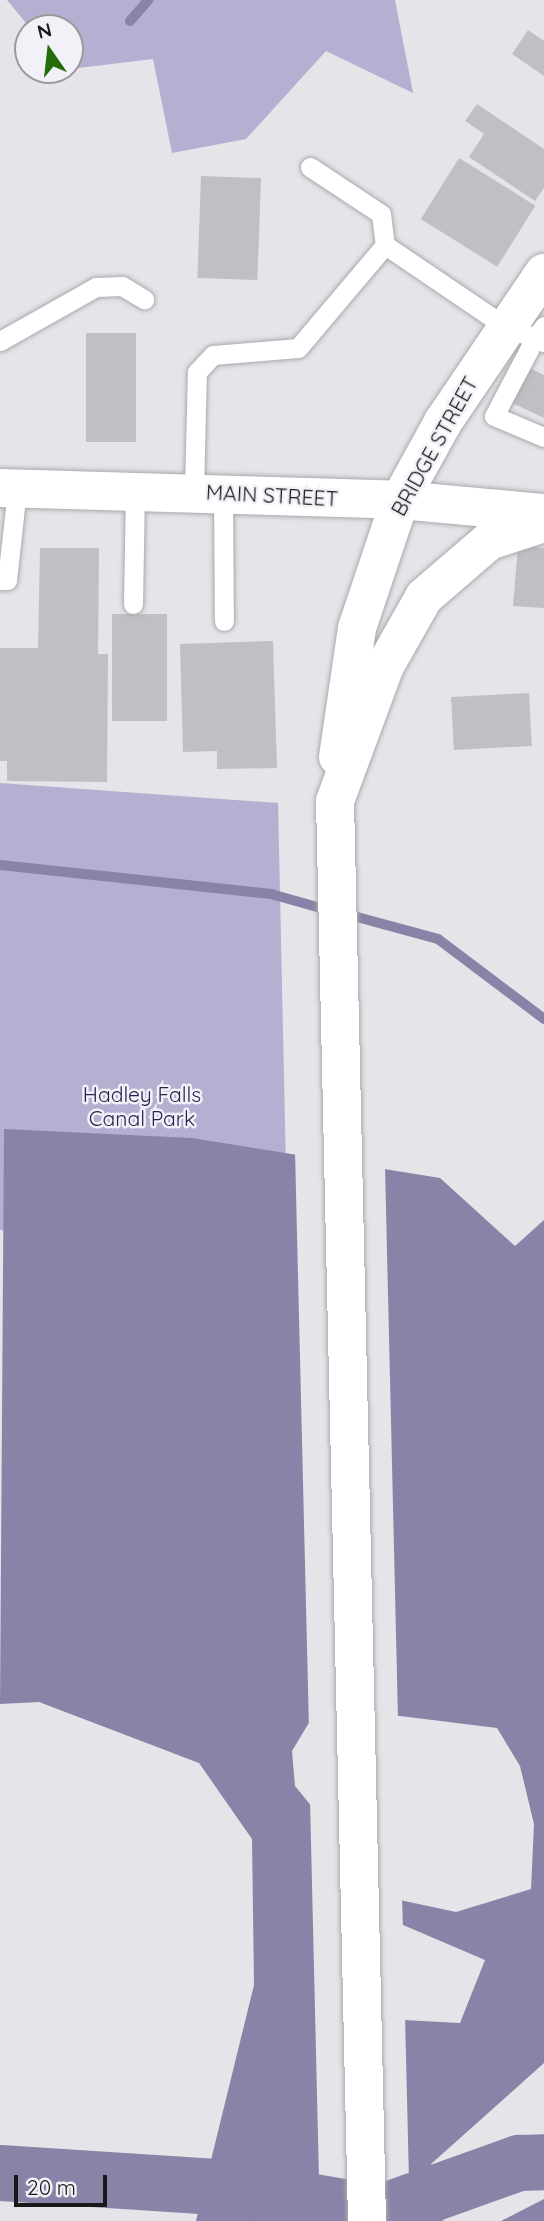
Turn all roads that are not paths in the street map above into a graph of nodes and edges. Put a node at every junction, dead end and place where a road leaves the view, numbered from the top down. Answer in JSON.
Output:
{"nodes":[{"id":1,"x":310,"y":167,"type":"dead end"},
{"id":2,"x":385,"y":245,"type":"junction"},
{"id":3,"x":544,"y":273,"type":"edge"},
{"id":4,"x":144,"y":299,"type":"dead end"},
{"id":5,"x":532,"y":333,"type":"edge"},
{"id":6,"x":0,"y":341,"type":"edge"},
{"id":7,"x":539,"y":429,"type":"edge"},
{"id":8,"x":8,"y":488,"type":"edge"},
{"id":9,"x":135,"y":491,"type":"junction"},
{"id":10,"x":209,"y":492,"type":"junction"},
{"id":11,"x":400,"y":500,"type":"junction"},
{"id":12,"x":544,"y":513,"type":"edge"},
{"id":13,"x":544,"y":523,"type":"edge"},
{"id":14,"x":0,"y":580,"type":"edge"},
{"id":15,"x":133,"y":604,"type":"dead end"},
{"id":16,"x":224,"y":621,"type":"dead end"},
{"id":17,"x":335,"y":802,"type":"junction"},
{"id":18,"x":367,"y":2221,"type":"edge"}],
"edges":[{"from":1,"to":2,"type":"lane"},
{"from":2,"to":5,"type":"lane"},
{"from":2,"to":10,"type":"lane"},
{"from":3,"to":5,"type":"main road","name":"BRIDGE STREET"},
{"from":4,"to":6,"type":"lane"},
{"from":5,"to":7,"type":"lane"},
{"from":5,"to":11,"type":"main road","name":"BRIDGE STREET"},
{"from":8,"to":9,"type":"main road","name":"MAIN STREET"},
{"from":8,"to":14,"type":"lane"},
{"from":9,"to":10,"type":"main road","name":"MAIN STREET"},
{"from":9,"to":15,"type":"lane"},
{"from":10,"to":11,"type":"main road","name":"MAIN STREET"},
{"from":10,"to":16,"type":"lane"},
{"from":11,"to":12,"type":"main road","name":"MAIN STREET"},
{"from":11,"to":17,"type":"main road","name":"BRIDGE STREET"},
{"from":13,"to":17,"type":"main road"},
{"from":17,"to":18,"type":"main road"}]}
